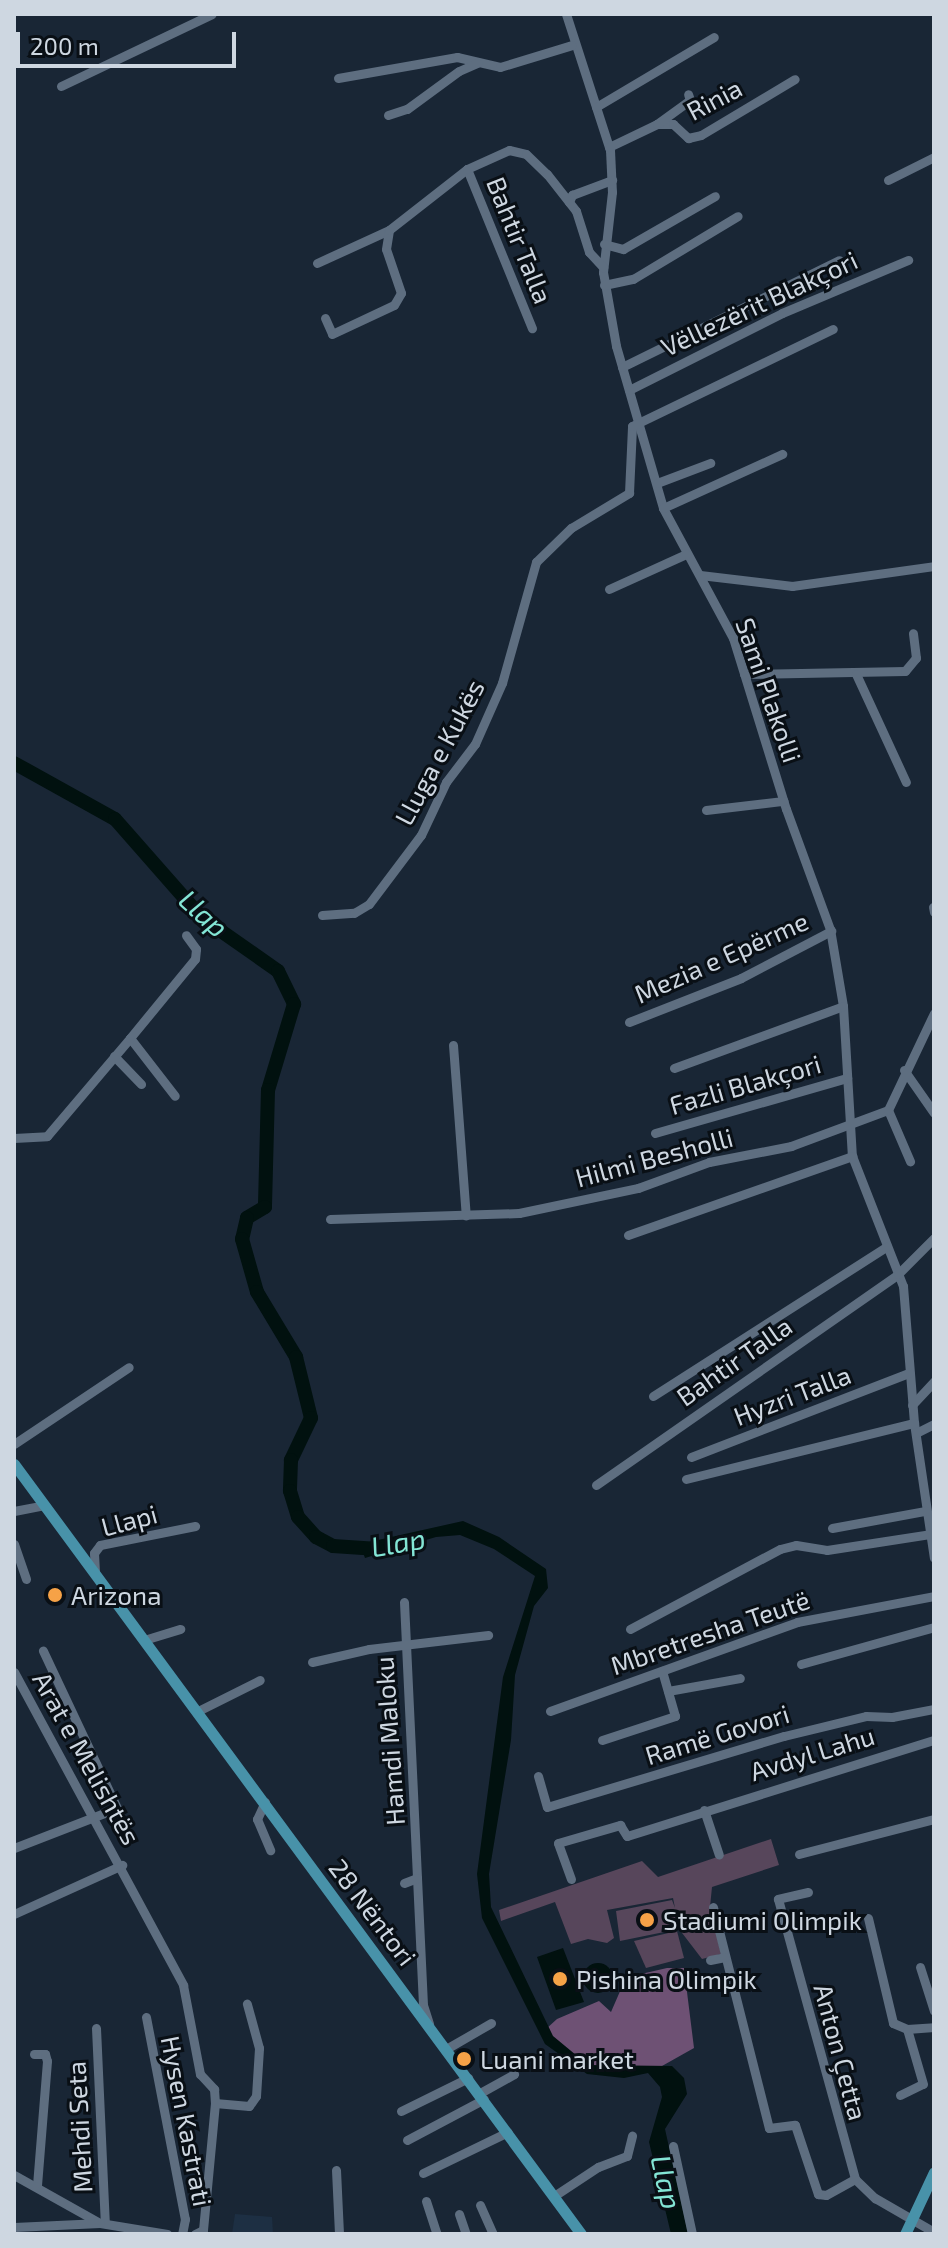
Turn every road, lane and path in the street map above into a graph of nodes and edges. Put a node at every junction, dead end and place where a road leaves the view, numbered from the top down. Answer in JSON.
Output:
{"nodes":[{"id":1,"x":212,"y":14,"type":"edge"},
{"id":2,"x":566,"y":14,"type":"edge"},
{"id":3,"x":714,"y":37,"type":"dead end"},
{"id":4,"x":572,"y":45,"type":"junction"},
{"id":5,"x":479,"y":63,"type":"junction"},
{"id":6,"x":338,"y":78,"type":"dead end"},
{"id":7,"x":795,"y":79,"type":"dead end"},
{"id":8,"x":61,"y":86,"type":"dead end"},
{"id":9,"x":688,"y":94,"type":"dead end"},
{"id":10,"x":596,"y":107,"type":"junction"},
{"id":11,"x":388,"y":115,"type":"dead end"},
{"id":12,"x":657,"y":124,"type":"junction"},
{"id":13,"x":609,"y":147,"type":"junction"},
{"id":14,"x":934,"y":157,"type":"edge"},
{"id":15,"x":467,"y":169,"type":"junction"},
{"id":16,"x":612,"y":180,"type":"junction"},
{"id":17,"x":888,"y":180,"type":"dead end"},
{"id":18,"x":715,"y":196,"type":"dead end"},
{"id":19,"x":569,"y":202,"type":"junction"},
{"id":20,"x":738,"y":216,"type":"dead end"},
{"id":21,"x":389,"y":230,"type":"junction"},
{"id":22,"x":604,"y":244,"type":"junction"},
{"id":23,"x":839,"y":260,"type":"dead end"},
{"id":24,"x":908,"y":260,"type":"dead end"},
{"id":25,"x":317,"y":263,"type":"dead end"},
{"id":26,"x":603,"y":267,"type":"junction"},
{"id":27,"x":604,"y":285,"type":"junction"},
{"id":28,"x":325,"y":318,"type":"dead end"},
{"id":29,"x":532,"y":328,"type":"dead end"},
{"id":30,"x":833,"y":329,"type":"dead end"},
{"id":31,"x":622,"y":367,"type":"junction"},
{"id":32,"x":629,"y":390,"type":"junction"},
{"id":33,"x":639,"y":423,"type":"junction"},
{"id":34,"x":782,"y":454,"type":"dead end"},
{"id":35,"x":710,"y":463,"type":"dead end"},
{"id":36,"x":657,"y":483,"type":"junction"},
{"id":37,"x":663,"y":508,"type":"junction"},
{"id":38,"x":686,"y":554,"type":"junction"},
{"id":39,"x":934,"y":566,"type":"edge"},
{"id":40,"x":700,"y":575,"type":"junction"},
{"id":41,"x":609,"y":589,"type":"dead end"},
{"id":42,"x":913,"y":633,"type":"dead end"},
{"id":43,"x":744,"y":674,"type":"junction"},
{"id":44,"x":856,"y":674,"type":"junction"},
{"id":45,"x":906,"y":782,"type":"dead end"},
{"id":46,"x":783,"y":801,"type":"junction"},
{"id":47,"x":706,"y":810,"type":"dead end"},
{"id":48,"x":322,"y":915,"type":"dead end"},
{"id":49,"x":831,"y":931,"type":"junction"},
{"id":50,"x":186,"y":935,"type":"dead end"},
{"id":51,"x":843,"y":1006,"type":"junction"},
{"id":52,"x":934,"y":1013,"type":"edge"},
{"id":53,"x":629,"y":1022,"type":"dead end"},
{"id":54,"x":130,"y":1038,"type":"junction"},
{"id":55,"x":453,"y":1045,"type":"dead end"},
{"id":56,"x":114,"y":1056,"type":"junction"},
{"id":57,"x":674,"y":1068,"type":"dead end"},
{"id":58,"x":904,"y":1070,"type":"junction"},
{"id":59,"x":847,"y":1078,"type":"junction"},
{"id":60,"x":141,"y":1084,"type":"dead end"},
{"id":61,"x":175,"y":1096,"type":"dead end"},
{"id":62,"x":888,"y":1110,"type":"junction"},
{"id":63,"x":934,"y":1113,"type":"edge"},
{"id":64,"x":849,"y":1124,"type":"junction"},
{"id":65,"x":655,"y":1133,"type":"dead end"},
{"id":66,"x":14,"y":1138,"type":"edge"},
{"id":67,"x":852,"y":1156,"type":"junction"},
{"id":68,"x":910,"y":1161,"type":"dead end"},
{"id":69,"x":466,"y":1216,"type":"junction"},
{"id":70,"x":330,"y":1219,"type":"dead end"},
{"id":71,"x":628,"y":1235,"type":"dead end"},
{"id":72,"x":934,"y":1238,"type":"edge"},
{"id":73,"x":886,"y":1247,"type":"junction"},
{"id":74,"x":898,"y":1274,"type":"junction"},
{"id":75,"x":129,"y":1367,"type":"dead end"},
{"id":76,"x":909,"y":1373,"type":"junction"},
{"id":77,"x":934,"y":1381,"type":"edge"},
{"id":78,"x":653,"y":1396,"type":"dead end"},
{"id":79,"x":912,"y":1405,"type":"junction"},
{"id":80,"x":934,"y":1424,"type":"edge"},
{"id":81,"x":915,"y":1428,"type":"junction"},
{"id":82,"x":14,"y":1444,"type":"edge"},
{"id":83,"x":691,"y":1457,"type":"dead end"},
{"id":84,"x":14,"y":1464,"type":"edge"},
{"id":85,"x":686,"y":1479,"type":"dead end"},
{"id":86,"x":596,"y":1485,"type":"dead end"},
{"id":87,"x":44,"y":1505,"type":"junction"},
{"id":88,"x":14,"y":1511,"type":"edge"},
{"id":89,"x":925,"y":1511,"type":"junction"},
{"id":90,"x":195,"y":1526,"type":"dead end"},
{"id":91,"x":832,"y":1528,"type":"dead end"},
{"id":92,"x":930,"y":1534,"type":"junction"},
{"id":93,"x":14,"y":1544,"type":"edge"},
{"id":94,"x":934,"y":1558,"type":"edge"},
{"id":95,"x":95,"y":1572,"type":"junction"},
{"id":96,"x":26,"y":1579,"type":"dead end"},
{"id":97,"x":934,"y":1596,"type":"edge"},
{"id":98,"x":404,"y":1602,"type":"dead end"},
{"id":99,"x":934,"y":1627,"type":"edge"},
{"id":100,"x":180,"y":1629,"type":"dead end"},
{"id":101,"x":630,"y":1629,"type":"dead end"},
{"id":102,"x":488,"y":1635,"type":"dead end"},
{"id":103,"x":144,"y":1640,"type":"junction"},
{"id":104,"x":404,"y":1644,"type":"junction"},
{"id":105,"x":43,"y":1651,"type":"dead end"},
{"id":106,"x":312,"y":1662,"type":"dead end"},
{"id":107,"x":801,"y":1664,"type":"dead end"},
{"id":108,"x":662,"y":1671,"type":"junction"},
{"id":109,"x":14,"y":1672,"type":"edge"},
{"id":110,"x":740,"y":1678,"type":"dead end"},
{"id":111,"x":260,"y":1680,"type":"dead end"},
{"id":112,"x":668,"y":1691,"type":"junction"},
{"id":113,"x":934,"y":1709,"type":"edge"},
{"id":114,"x":198,"y":1711,"type":"junction"},
{"id":115,"x":550,"y":1711,"type":"dead end"},
{"id":116,"x":602,"y":1740,"type":"dead end"},
{"id":117,"x":934,"y":1740,"type":"edge"},
{"id":118,"x":538,"y":1776,"type":"dead end"},
{"id":119,"x":265,"y":1802,"type":"junction"},
{"id":120,"x":704,"y":1810,"type":"junction"},
{"id":121,"x":934,"y":1819,"type":"edge"},
{"id":122,"x":96,"y":1820,"type":"junction"},
{"id":123,"x":14,"y":1848,"type":"edge"},
{"id":124,"x":270,"y":1850,"type":"dead end"},
{"id":125,"x":799,"y":1854,"type":"dead end"},
{"id":126,"x":719,"y":1855,"type":"dead end"},
{"id":127,"x":122,"y":1865,"type":"junction"},
{"id":128,"x":417,"y":1878,"type":"junction"},
{"id":129,"x":571,"y":1879,"type":"dead end"},
{"id":130,"x":404,"y":1883,"type":"dead end"},
{"id":131,"x":808,"y":1892,"type":"dead end"},
{"id":132,"x":713,"y":1907,"type":"dead end"},
{"id":133,"x":14,"y":1914,"type":"edge"},
{"id":134,"x":868,"y":1918,"type":"dead end"},
{"id":135,"x":725,"y":1957,"type":"junction"},
{"id":136,"x":710,"y":1960,"type":"dead end"},
{"id":137,"x":920,"y":1967,"type":"dead end"},
{"id":138,"x":247,"y":2004,"type":"dead end"},
{"id":139,"x":934,"y":2011,"type":"edge"},
{"id":140,"x":146,"y":2017,"type":"dead end"},
{"id":141,"x":491,"y":2023,"type":"dead end"},
{"id":142,"x":429,"y":2024,"type":"junction"},
{"id":143,"x":934,"y":2027,"type":"edge"},
{"id":144,"x":96,"y":2028,"type":"dead end"},
{"id":145,"x":907,"y":2029,"type":"junction"},
{"id":146,"x":446,"y":2049,"type":"junction"},
{"id":147,"x":34,"y":2054,"type":"dead end"},
{"id":148,"x":514,"y":2074,"type":"dead end"},
{"id":149,"x":468,"y":2078,"type":"junction"},
{"id":150,"x":900,"y":2095,"type":"dead end"},
{"id":151,"x":482,"y":2096,"type":"junction"},
{"id":152,"x":215,"y":2103,"type":"junction"},
{"id":153,"x":401,"y":2111,"type":"dead end"},
{"id":154,"x":508,"y":2132,"type":"junction"},
{"id":155,"x":632,"y":2136,"type":"dead end"},
{"id":156,"x":407,"y":2140,"type":"dead end"},
{"id":157,"x":673,"y":2146,"type":"dead end"},
{"id":158,"x":336,"y":2170,"type":"dead end"},
{"id":159,"x":934,"y":2172,"type":"edge"},
{"id":160,"x":423,"y":2173,"type":"dead end"},
{"id":161,"x":14,"y":2175,"type":"edge"},
{"id":162,"x":855,"y":2179,"type":"junction"},
{"id":163,"x":37,"y":2185,"type":"junction"},
{"id":164,"x":554,"y":2196,"type":"junction"},
{"id":165,"x":426,"y":2201,"type":"dead end"},
{"id":166,"x":480,"y":2205,"type":"dead end"},
{"id":167,"x":459,"y":2214,"type":"dead end"},
{"id":168,"x":913,"y":2216,"type":"junction"},
{"id":169,"x":103,"y":2223,"type":"junction"},
{"id":170,"x":14,"y":2227,"type":"edge"},
{"id":171,"x":934,"y":2232,"type":"edge"},
{"id":172,"x":167,"y":2234,"type":"edge"},
{"id":173,"x":182,"y":2234,"type":"edge"},
{"id":174,"x":194,"y":2234,"type":"edge"},
{"id":175,"x":339,"y":2234,"type":"edge"},
{"id":176,"x":437,"y":2234,"type":"edge"},
{"id":177,"x":466,"y":2234,"type":"edge"},
{"id":178,"x":493,"y":2234,"type":"edge"},
{"id":179,"x":581,"y":2234,"type":"edge"},
{"id":180,"x":692,"y":2234,"type":"edge"},
{"id":181,"x":905,"y":2234,"type":"edge"}],
"edges":[{"from":1,"to":8,"type":"street"},
{"from":2,"to":4,"type":"street","name":"Sami Plakolli"},
{"from":3,"to":10,"type":"street"},
{"from":4,"to":5,"type":"street"},
{"from":4,"to":10,"type":"street","name":"Sami Plakolli"},
{"from":5,"to":6,"type":"street"},
{"from":5,"to":11,"type":"street"},
{"from":7,"to":12,"type":"street","name":"Rinia"},
{"from":9,"to":12,"type":"street","name":"Rinia"},
{"from":10,"to":13,"type":"street","name":"Sami Plakolli"},
{"from":12,"to":13,"type":"street","name":"Rinia"},
{"from":13,"to":16,"type":"street","name":"Sami Plakolli"},
{"from":14,"to":17,"type":"street"},
{"from":15,"to":19,"type":"street"},
{"from":15,"to":21,"type":"street"},
{"from":15,"to":29,"type":"street","name":"Bahtir Talla"},
{"from":16,"to":19,"type":"street"},
{"from":16,"to":22,"type":"street","name":"Sami Plakolli"},
{"from":18,"to":22,"type":"street"},
{"from":19,"to":26,"type":"street"},
{"from":20,"to":27,"type":"street"},
{"from":21,"to":25,"type":"street"},
{"from":21,"to":28,"type":"street"},
{"from":22,"to":26,"type":"street","name":"Sami Plakolli"},
{"from":23,"to":31,"type":"street"},
{"from":24,"to":32,"type":"street","name":"Vëllezërit Blakçori"},
{"from":26,"to":27,"type":"street","name":"Sami Plakolli"},
{"from":27,"to":31,"type":"street","name":"Sami Plakolli"},
{"from":30,"to":33,"type":"street"},
{"from":31,"to":32,"type":"street","name":"Sami Plakolli"},
{"from":32,"to":33,"type":"street","name":"Sami Plakolli"},
{"from":33,"to":36,"type":"street","name":"Sami Plakolli"},
{"from":33,"to":48,"type":"street","name":"Lluga e Kukës"},
{"from":34,"to":37,"type":"street"},
{"from":35,"to":36,"type":"street"},
{"from":36,"to":37,"type":"street","name":"Sami Plakolli"},
{"from":37,"to":38,"type":"street","name":"Sami Plakolli"},
{"from":38,"to":40,"type":"street","name":"Sami Plakolli"},
{"from":38,"to":41,"type":"street"},
{"from":39,"to":40,"type":"street"},
{"from":40,"to":43,"type":"street","name":"Sami Plakolli"},
{"from":42,"to":44,"type":"street"},
{"from":43,"to":44,"type":"street"},
{"from":43,"to":46,"type":"street","name":"Sami Plakolli"},
{"from":44,"to":45,"type":"street"},
{"from":46,"to":47,"type":"street","name":"Sami Plakolli"},
{"from":46,"to":49,"type":"street","name":"Sami Plakolli"},
{"from":49,"to":51,"type":"street","name":"Sami Plakolli"},
{"from":49,"to":53,"type":"street","name":"Mezia e Epërme"},
{"from":50,"to":54,"type":"street"},
{"from":51,"to":57,"type":"street"},
{"from":51,"to":59,"type":"street","name":"Sami Plakolli"},
{"from":52,"to":58,"type":"street"},
{"from":54,"to":56,"type":"street"},
{"from":54,"to":61,"type":"street"},
{"from":55,"to":69,"type":"street"},
{"from":56,"to":60,"type":"street"},
{"from":56,"to":66,"type":"street"},
{"from":58,"to":62,"type":"street"},
{"from":58,"to":63,"type":"street"},
{"from":59,"to":64,"type":"street","name":"Sami Plakolli"},
{"from":59,"to":65,"type":"street","name":"Fazli Blakçori"},
{"from":62,"to":64,"type":"street","name":"Hilmi Besholli"},
{"from":62,"to":68,"type":"street"},
{"from":64,"to":67,"type":"street"},
{"from":64,"to":69,"type":"street","name":"Hilmi Besholli"},
{"from":67,"to":71,"type":"street"},
{"from":67,"to":73,"type":"street"},
{"from":69,"to":70,"type":"street","name":"Hilmi Besholli"},
{"from":72,"to":74,"type":"street"},
{"from":73,"to":74,"type":"street"},
{"from":73,"to":78,"type":"street"},
{"from":74,"to":76,"type":"street"},
{"from":74,"to":86,"type":"street","name":"Bahtir Talla"},
{"from":75,"to":82,"type":"street"},
{"from":76,"to":79,"type":"street"},
{"from":76,"to":83,"type":"street","name":"Hyzri Talla"},
{"from":77,"to":79,"type":"street"},
{"from":79,"to":81,"type":"street"},
{"from":80,"to":81,"type":"street"},
{"from":81,"to":85,"type":"street"},
{"from":81,"to":89,"type":"street"},
{"from":84,"to":87,"type":"main road","name":"28 Nëntori"},
{"from":87,"to":88,"type":"street"},
{"from":87,"to":95,"type":"main road","name":"28 Nëntori"},
{"from":89,"to":91,"type":"street"},
{"from":89,"to":92,"type":"street"},
{"from":90,"to":95,"type":"street","name":"Llapi"},
{"from":92,"to":94,"type":"street"},
{"from":92,"to":101,"type":"street"},
{"from":93,"to":96,"type":"street"},
{"from":95,"to":103,"type":"main road","name":"28 Nëntori"},
{"from":97,"to":108,"type":"street","name":"Mbretresha Teutë"},
{"from":98,"to":104,"type":"street","name":"Hamdi Maloku"},
{"from":99,"to":107,"type":"street"},
{"from":100,"to":103,"type":"street"},
{"from":102,"to":104,"type":"street"},
{"from":103,"to":114,"type":"main road","name":"28 Nëntori"},
{"from":104,"to":106,"type":"street"},
{"from":104,"to":128,"type":"street","name":"Hamdi Maloku"},
{"from":105,"to":122,"type":"street"},
{"from":108,"to":112,"type":"street"},
{"from":108,"to":115,"type":"street","name":"Mbretresha Teutë"},
{"from":109,"to":122,"type":"street","name":"Arat e Melishtës"},
{"from":110,"to":112,"type":"street"},
{"from":111,"to":114,"type":"street"},
{"from":112,"to":116,"type":"street"},
{"from":113,"to":118,"type":"street","name":"Ramë Govori"},
{"from":114,"to":119,"type":"main road","name":"28 Nëntori"},
{"from":117,"to":120,"type":"street","name":"Avdyl Lahu"},
{"from":119,"to":124,"type":"street"},
{"from":119,"to":142,"type":"main road","name":"28 Nëntori"},
{"from":120,"to":126,"type":"street"},
{"from":120,"to":129,"type":"street","name":"Avdyl Lahu"},
{"from":121,"to":125,"type":"street"},
{"from":122,"to":123,"type":"street"},
{"from":122,"to":127,"type":"street","name":"Arat e Melishtës"},
{"from":127,"to":133,"type":"street","name":"Arat e Melishtës"},
{"from":127,"to":152,"type":"street","name":"Arat e Melishtës"},
{"from":128,"to":130,"type":"street"},
{"from":128,"to":142,"type":"street","name":"Hamdi Maloku"},
{"from":131,"to":162,"type":"street","name":"Anton Çetta"},
{"from":132,"to":135,"type":"street"},
{"from":134,"to":145,"type":"street"},
{"from":135,"to":136,"type":"street"},
{"from":135,"to":162,"type":"street"},
{"from":137,"to":139,"type":"street"},
{"from":138,"to":152,"type":"street"},
{"from":140,"to":173,"type":"street","name":"Hysen Kastrati"},
{"from":141,"to":146,"type":"street"},
{"from":142,"to":146,"type":"main road","name":"28 Nëntori"},
{"from":143,"to":145,"type":"street"},
{"from":144,"to":169,"type":"street","name":"Mehdi Seta"},
{"from":145,"to":150,"type":"street"},
{"from":146,"to":149,"type":"main road","name":"28 Nëntori"},
{"from":147,"to":163,"type":"street"},
{"from":148,"to":151,"type":"street"},
{"from":149,"to":151,"type":"main road","name":"28 Nëntori"},
{"from":149,"to":153,"type":"street"},
{"from":151,"to":154,"type":"main road","name":"28 Nëntori"},
{"from":151,"to":156,"type":"street"},
{"from":152,"to":174,"type":"street"},
{"from":154,"to":160,"type":"street"},
{"from":154,"to":164,"type":"main road","name":"28 Nëntori"},
{"from":155,"to":164,"type":"street"},
{"from":157,"to":180,"type":"street"},
{"from":158,"to":175,"type":"street"},
{"from":159,"to":168,"type":"main road"},
{"from":161,"to":163,"type":"street"},
{"from":162,"to":168,"type":"street"},
{"from":163,"to":169,"type":"street"},
{"from":164,"to":179,"type":"main road","name":"28 Nëntori"},
{"from":165,"to":176,"type":"street"},
{"from":166,"to":178,"type":"street"},
{"from":167,"to":177,"type":"street"},
{"from":168,"to":171,"type":"street"},
{"from":168,"to":181,"type":"main road"},
{"from":169,"to":170,"type":"street"},
{"from":169,"to":172,"type":"street"}]}
